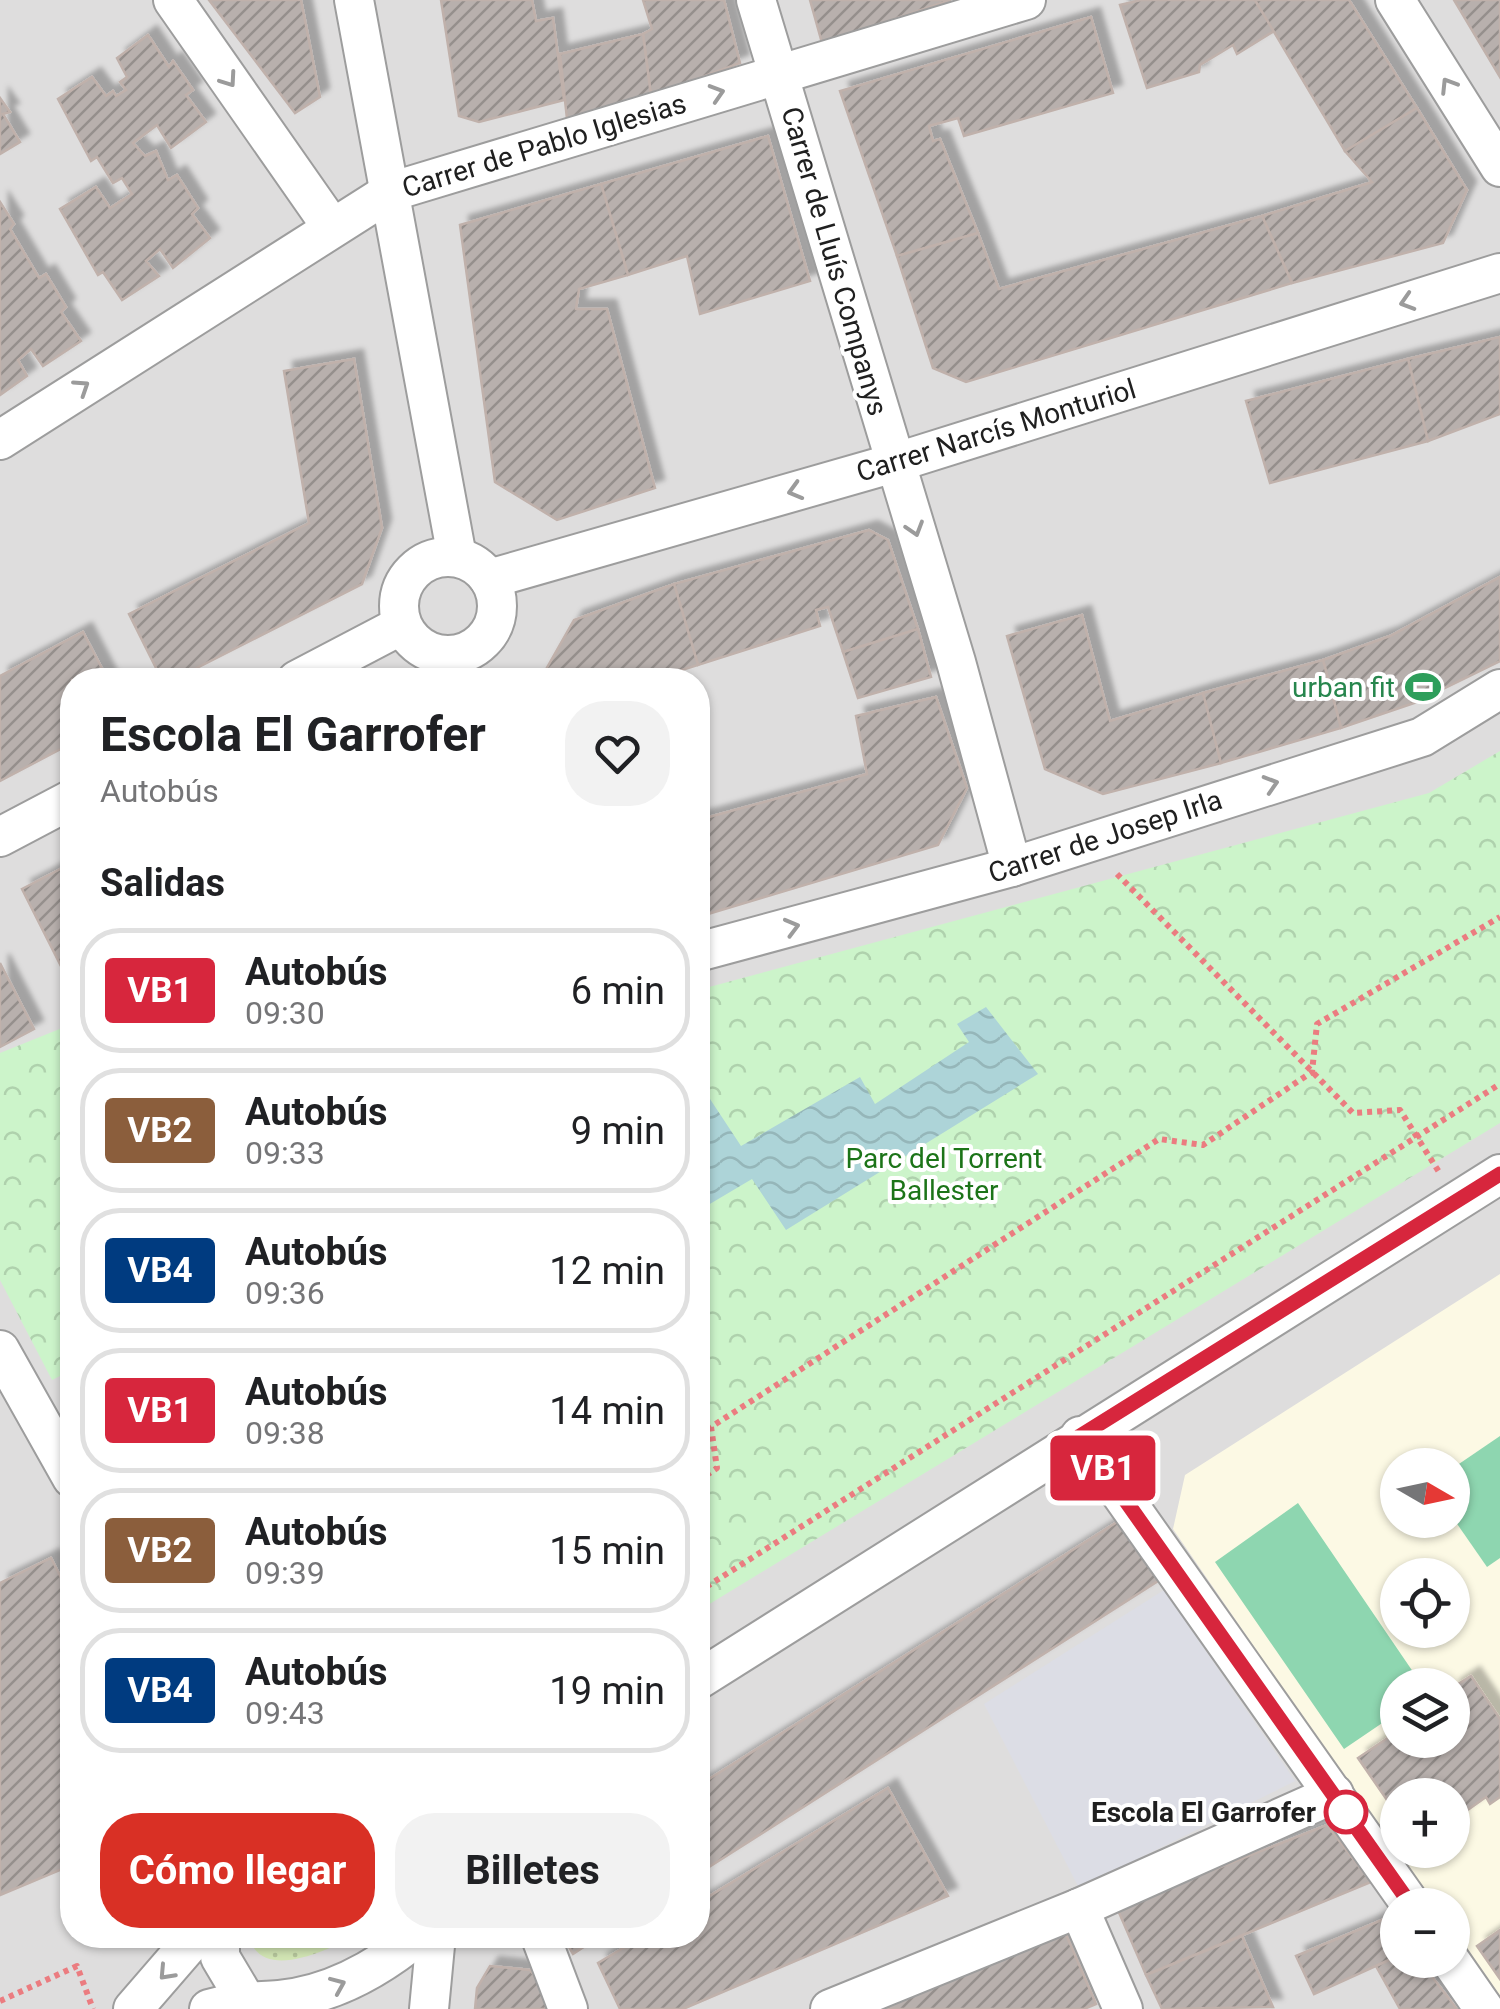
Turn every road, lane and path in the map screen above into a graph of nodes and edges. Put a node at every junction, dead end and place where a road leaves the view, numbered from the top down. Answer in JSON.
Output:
{"nodes":[{"id":1,"x":173,"y":0,"type":"edge"},
{"id":2,"x":354,"y":0,"type":"edge"},
{"id":3,"x":756,"y":0,"type":"edge"},
{"id":4,"x":1026,"y":0,"type":"edge"},
{"id":5,"x":1395,"y":0,"type":"edge"},
{"id":6,"x":780,"y":74,"type":"junction"},
{"id":7,"x":1500,"y":167,"type":"edge"},
{"id":8,"x":390,"y":192,"type":"junction"},
{"id":9,"x":331,"y":226,"type":"junction"},
{"id":10,"x":1500,"y":273,"type":"edge"},
{"id":11,"x":0,"y":440,"type":"edge"},
{"id":12,"x":894,"y":462,"type":"junction"},
{"id":13,"x":457,"y":558,"type":"junction"},
{"id":14,"x":489,"y":579,"type":"junction"},
{"id":15,"x":400,"y":626,"type":"junction"},
{"id":16,"x":464,"y":666,"type":"edge"},
{"id":17,"x":320,"y":668,"type":"edge"},
{"id":18,"x":1500,"y":689,"type":"edge"},
{"id":19,"x":60,"y":805,"type":"edge"},
{"id":20,"x":0,"y":837,"type":"edge"},
{"id":21,"x":1012,"y":867,"type":"junction"},
{"id":22,"x":1100,"y":880,"type":"dead end"},
{"id":23,"x":1500,"y":917,"type":"edge"},
{"id":24,"x":710,"y":949,"type":"edge"},
{"id":25,"x":1312,"y":1072,"type":"junction"},
{"id":26,"x":1500,"y":1084,"type":"edge"},
{"id":27,"x":1500,"y":1174,"type":"edge"},
{"id":28,"x":1457,"y":1201,"type":"junction"},
{"id":29,"x":0,"y":1350,"type":"edge"},
{"id":30,"x":710,"y":1427,"type":"edge"},
{"id":31,"x":710,"y":1427,"type":"edge"},
{"id":32,"x":1080,"y":1436,"type":"junction"},
{"id":33,"x":60,"y":1457,"type":"edge"},
{"id":34,"x":710,"y":1473,"type":"edge"},
{"id":35,"x":710,"y":1584,"type":"edge"},
{"id":36,"x":710,"y":1672,"type":"edge"},
{"id":37,"x":1334,"y":1794,"type":"junction"},
{"id":38,"x":1399,"y":1888,"type":"edge"},
{"id":39,"x":1079,"y":1908,"type":"junction"},
{"id":40,"x":186,"y":1948,"type":"edge"},
{"id":41,"x":220,"y":1948,"type":"edge"},
{"id":42,"x":404,"y":1948,"type":"edge"},
{"id":43,"x":435,"y":1948,"type":"edge"},
{"id":44,"x":545,"y":1948,"type":"edge"},
{"id":45,"x":1462,"y":1978,"type":"edge"},
{"id":46,"x":0,"y":2001,"type":"edge"},
{"id":47,"x":255,"y":2004,"type":"edge"},
{"id":48,"x":93,"y":2009,"type":"edge"},
{"id":49,"x":133,"y":2009,"type":"edge"},
{"id":50,"x":429,"y":2009,"type":"edge"},
{"id":51,"x":568,"y":2009,"type":"edge"},
{"id":52,"x":830,"y":2009,"type":"edge"},
{"id":53,"x":1123,"y":2009,"type":"edge"},
{"id":54,"x":1484,"y":2009,"type":"edge"}],
"edges":[{"from":1,"to":9,"type":"street","one_way":true},
{"from":2,"to":8,"type":"street"},
{"from":3,"to":6,"type":"street","name":"Carrer de Lluís Companys"},
{"from":4,"to":6,"type":"street","name":"Carrer de Pablo Iglesias"},
{"from":7,"to":5,"type":"street","one_way":true},
{"from":8,"to":6,"type":"street","name":"Carrer de Pablo Iglesias","one_way":true},
{"from":6,"to":12,"type":"street","name":"Carrer de Lluís Companys"},
{"from":8,"to":9,"type":"street","name":"Carrer de Pablo Iglesias"},
{"from":8,"to":13,"type":"street"},
{"from":11,"to":9,"type":"street","name":"Carrer de Pablo Iglesias","one_way":true},
{"from":10,"to":12,"type":"street","name":"Carrer Narcís Monturiol","one_way":true},
{"from":12,"to":14,"type":"street","name":"Carrer Narcís Monturiol","one_way":true},
{"from":12,"to":21,"type":"street","name":"Carrer de Lluís Companys","one_way":true},
{"from":13,"to":14,"type":"street"},
{"from":13,"to":15,"type":"street"},
{"from":14,"to":16,"type":"street"},
{"from":15,"to":16,"type":"street"},
{"from":15,"to":17,"type":"street"},
{"from":21,"to":18,"type":"street","name":"Carrer de Josep Irla","one_way":true},
{"from":19,"to":20,"type":"street"},
{"from":24,"to":21,"type":"street","name":"Carrer de Josep Irla","one_way":true},
{"from":22,"to":25,"type":"path"},
{"from":23,"to":25,"type":"path"},
{"from":25,"to":28,"type":"path"},
{"from":25,"to":31,"type":"path"},
{"from":26,"to":35,"type":"path"},
{"from":27,"to":28,"type":"street"},
{"from":28,"to":32,"type":"street"},
{"from":29,"to":33,"type":"street"},
{"from":30,"to":34,"type":"path"},
{"from":32,"to":36,"type":"street"},
{"from":32,"to":37,"type":"street"},
{"from":37,"to":38,"type":"street"},
{"from":37,"to":39,"type":"street"},
{"from":39,"to":52,"type":"street"},
{"from":39,"to":53,"type":"street"},
{"from":40,"to":49,"type":"street","one_way":true},
{"from":41,"to":47,"type":"street"},
{"from":47,"to":42,"type":"street","one_way":true},
{"from":43,"to":50,"type":"street"},
{"from":44,"to":51,"type":"street"},
{"from":45,"to":54,"type":"street"},
{"from":46,"to":48,"type":"path"}]}
